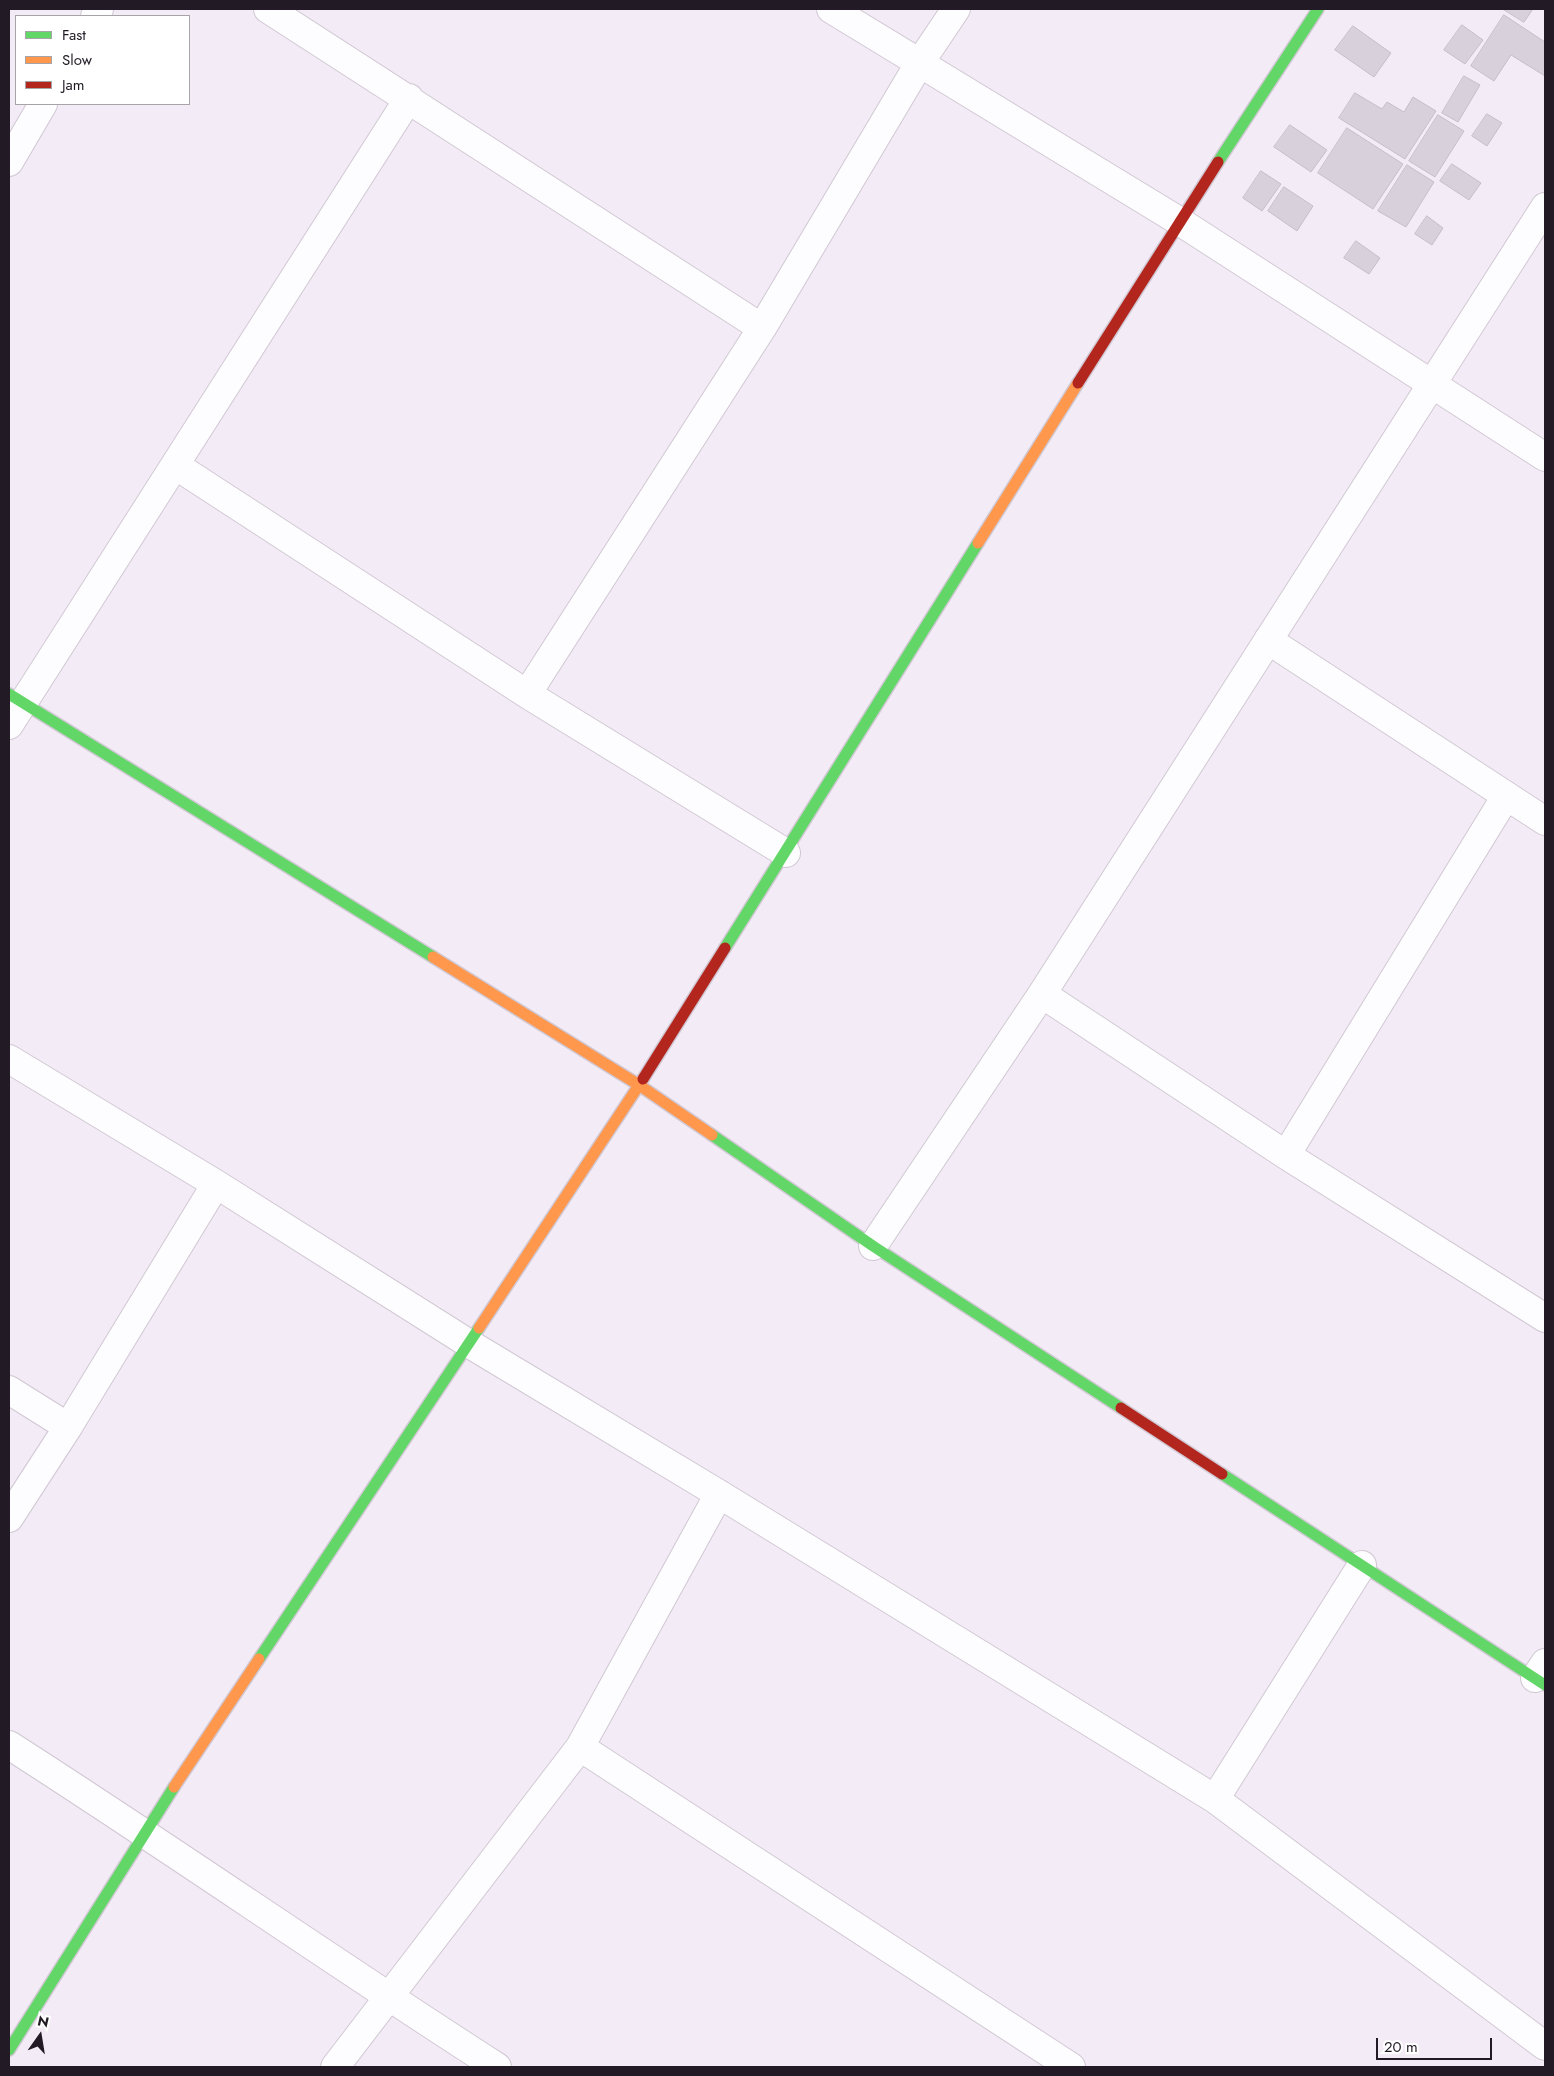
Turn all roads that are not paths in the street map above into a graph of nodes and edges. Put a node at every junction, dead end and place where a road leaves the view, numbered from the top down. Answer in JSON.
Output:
{"nodes":[{"id":1,"x":268,"y":9,"type":"edge"},
{"id":2,"x":831,"y":9,"type":"edge"},
{"id":3,"x":956,"y":9,"type":"edge"},
{"id":4,"x":1318,"y":9,"type":"edge"},
{"id":5,"x":919,"y":64,"type":"junction"},
{"id":6,"x":409,"y":98,"type":"junction"},
{"id":7,"x":42,"y":105,"type":"edge"},
{"id":8,"x":9,"y":162,"type":"edge"},
{"id":9,"x":1545,"y":207,"type":"edge"},
{"id":10,"x":1179,"y":221,"type":"junction"},
{"id":11,"x":762,"y":328,"type":"junction"},
{"id":12,"x":1432,"y":382,"type":"junction"},
{"id":13,"x":1545,"y":457,"type":"edge"},
{"id":14,"x":175,"y":465,"type":"junction"},
{"id":15,"x":1268,"y":640,"type":"junction"},
{"id":16,"x":527,"y":694,"type":"junction"},
{"id":17,"x":13,"y":708,"type":"edge"},
{"id":18,"x":1506,"y":796,"type":"junction"},
{"id":19,"x":1545,"y":821,"type":"edge"},
{"id":20,"x":786,"y":853,"type":"junction"},
{"id":21,"x":1042,"y":994,"type":"junction"},
{"id":22,"x":9,"y":1059,"type":"edge"},
{"id":23,"x":639,"y":1085,"type":"junction"},
{"id":24,"x":1286,"y":1155,"type":"junction"},
{"id":25,"x":216,"y":1184,"type":"junction"},
{"id":26,"x":873,"y":1246,"type":"junction"},
{"id":27,"x":1545,"y":1318,"type":"edge"},
{"id":28,"x":468,"y":1343,"type":"junction"},
{"id":29,"x":9,"y":1390,"type":"edge"},
{"id":30,"x":68,"y":1427,"type":"junction"},
{"id":31,"x":719,"y":1494,"type":"junction"},
{"id":32,"x":9,"y":1518,"type":"edge"},
{"id":33,"x":1362,"y":1565,"type":"junction"},
{"id":34,"x":1542,"y":1675,"type":"edge"},
{"id":35,"x":9,"y":1745,"type":"edge"},
{"id":36,"x":580,"y":1747,"type":"junction"},
{"id":37,"x":1215,"y":1799,"type":"junction"},
{"id":38,"x":146,"y":1832,"type":"junction"},
{"id":39,"x":387,"y":1997,"type":"junction"},
{"id":40,"x":1545,"y":2046,"type":"edge"},
{"id":41,"x":9,"y":2050,"type":"edge"},
{"id":42,"x":335,"y":2067,"type":"edge"},
{"id":43,"x":497,"y":2067,"type":"edge"},
{"id":44,"x":1071,"y":2067,"type":"edge"}],
"edges":[{"from":1,"to":6,"type":"street"},
{"from":2,"to":5,"type":"street"},
{"from":3,"to":5,"type":"street"},
{"from":4,"to":10,"type":"street"},
{"from":5,"to":10,"type":"street"},
{"from":5,"to":11,"type":"street"},
{"from":6,"to":11,"type":"street"},
{"from":6,"to":14,"type":"street"},
{"from":7,"to":8,"type":"street"},
{"from":9,"to":12,"type":"street"},
{"from":10,"to":12,"type":"street"},
{"from":10,"to":20,"type":"street"},
{"from":11,"to":16,"type":"street"},
{"from":12,"to":13,"type":"street"},
{"from":12,"to":15,"type":"street"},
{"from":14,"to":16,"type":"street"},
{"from":14,"to":17,"type":"street"},
{"from":15,"to":18,"type":"street"},
{"from":15,"to":21,"type":"street"},
{"from":16,"to":20,"type":"street"},
{"from":17,"to":23,"type":"street"},
{"from":18,"to":19,"type":"street"},
{"from":18,"to":24,"type":"street"},
{"from":20,"to":23,"type":"street"},
{"from":21,"to":24,"type":"street"},
{"from":21,"to":26,"type":"street"},
{"from":22,"to":25,"type":"street"},
{"from":23,"to":26,"type":"street"},
{"from":23,"to":28,"type":"street"},
{"from":24,"to":27,"type":"street"},
{"from":25,"to":28,"type":"street"},
{"from":25,"to":30,"type":"street"},
{"from":26,"to":33,"type":"street"},
{"from":28,"to":31,"type":"street"},
{"from":28,"to":38,"type":"street"},
{"from":29,"to":30,"type":"street"},
{"from":30,"to":32,"type":"street"},
{"from":31,"to":36,"type":"street"},
{"from":31,"to":37,"type":"street"},
{"from":33,"to":34,"type":"street"},
{"from":33,"to":37,"type":"street"},
{"from":35,"to":38,"type":"street"},
{"from":36,"to":39,"type":"street"},
{"from":36,"to":44,"type":"street"},
{"from":37,"to":40,"type":"street"},
{"from":38,"to":39,"type":"street"},
{"from":38,"to":41,"type":"street"},
{"from":39,"to":42,"type":"street"},
{"from":39,"to":43,"type":"street"}]}
